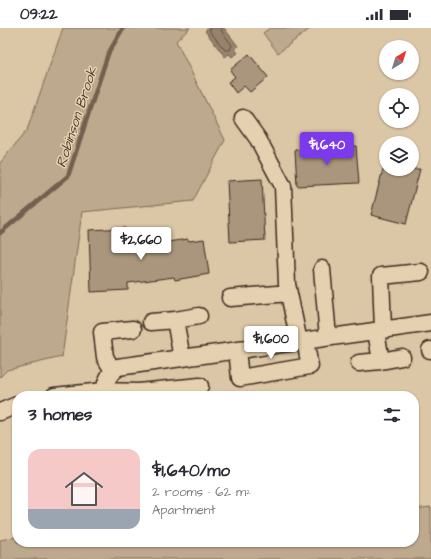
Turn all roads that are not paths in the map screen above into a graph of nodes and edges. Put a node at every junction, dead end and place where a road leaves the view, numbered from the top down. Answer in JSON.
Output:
{"nodes":[{"id":1,"x":243,"y":118,"type":"dead end"},
{"id":2,"x":322,"y":269,"type":"dead end"},
{"id":3,"x":420,"y":272,"type":"dead end"},
{"id":4,"x":289,"y":293,"type":"junction"},
{"id":5,"x":230,"y":298,"type":"dead end"},
{"id":6,"x":199,"y":316,"type":"dead end"},
{"id":7,"x":175,"y":320,"type":"junction"},
{"id":8,"x":151,"y":322,"type":"dead end"},
{"id":9,"x":431,"y":323,"type":"edge"},
{"id":10,"x":133,"y":329,"type":"dead end"},
{"id":11,"x":379,"y":330,"type":"junction"},
{"id":12,"x":328,"y":337,"type":"junction"},
{"id":13,"x":302,"y":341,"type":"junction"},
{"id":14,"x":237,"y":350,"type":"junction"},
{"id":15,"x":402,"y":357,"type":"dead end"},
{"id":16,"x":182,"y":358,"type":"junction"},
{"id":17,"x":381,"y":361,"type":"junction"},
{"id":18,"x":360,"y":364,"type":"dead end"},
{"id":19,"x":112,"y":371,"type":"junction"},
{"id":20,"x":200,"y":386,"type":"dead end"},
{"id":21,"x":104,"y":391,"type":"edge"},
{"id":22,"x":148,"y":391,"type":"edge"},
{"id":23,"x":12,"y":407,"type":"edge"},
{"id":24,"x":0,"y":412,"type":"edge"}],
"edges":[{"from":1,"to":4,"type":"street"},
{"from":2,"to":12,"type":"street"},
{"from":3,"to":11,"type":"street"},
{"from":4,"to":5,"type":"street"},
{"from":4,"to":13,"type":"street"},
{"from":6,"to":7,"type":"street"},
{"from":7,"to":8,"type":"street"},
{"from":7,"to":16,"type":"street"},
{"from":9,"to":11,"type":"street"},
{"from":10,"to":19,"type":"street"},
{"from":11,"to":12,"type":"street"},
{"from":11,"to":17,"type":"street"},
{"from":12,"to":13,"type":"street"},
{"from":13,"to":14,"type":"street"},
{"from":13,"to":14,"type":"street"},
{"from":14,"to":16,"type":"street"},
{"from":15,"to":17,"type":"street"},
{"from":16,"to":19,"type":"street"},
{"from":17,"to":18,"type":"street"},
{"from":19,"to":21,"type":"street"},
{"from":20,"to":22,"type":"street"},
{"from":23,"to":24,"type":"street"}]}
